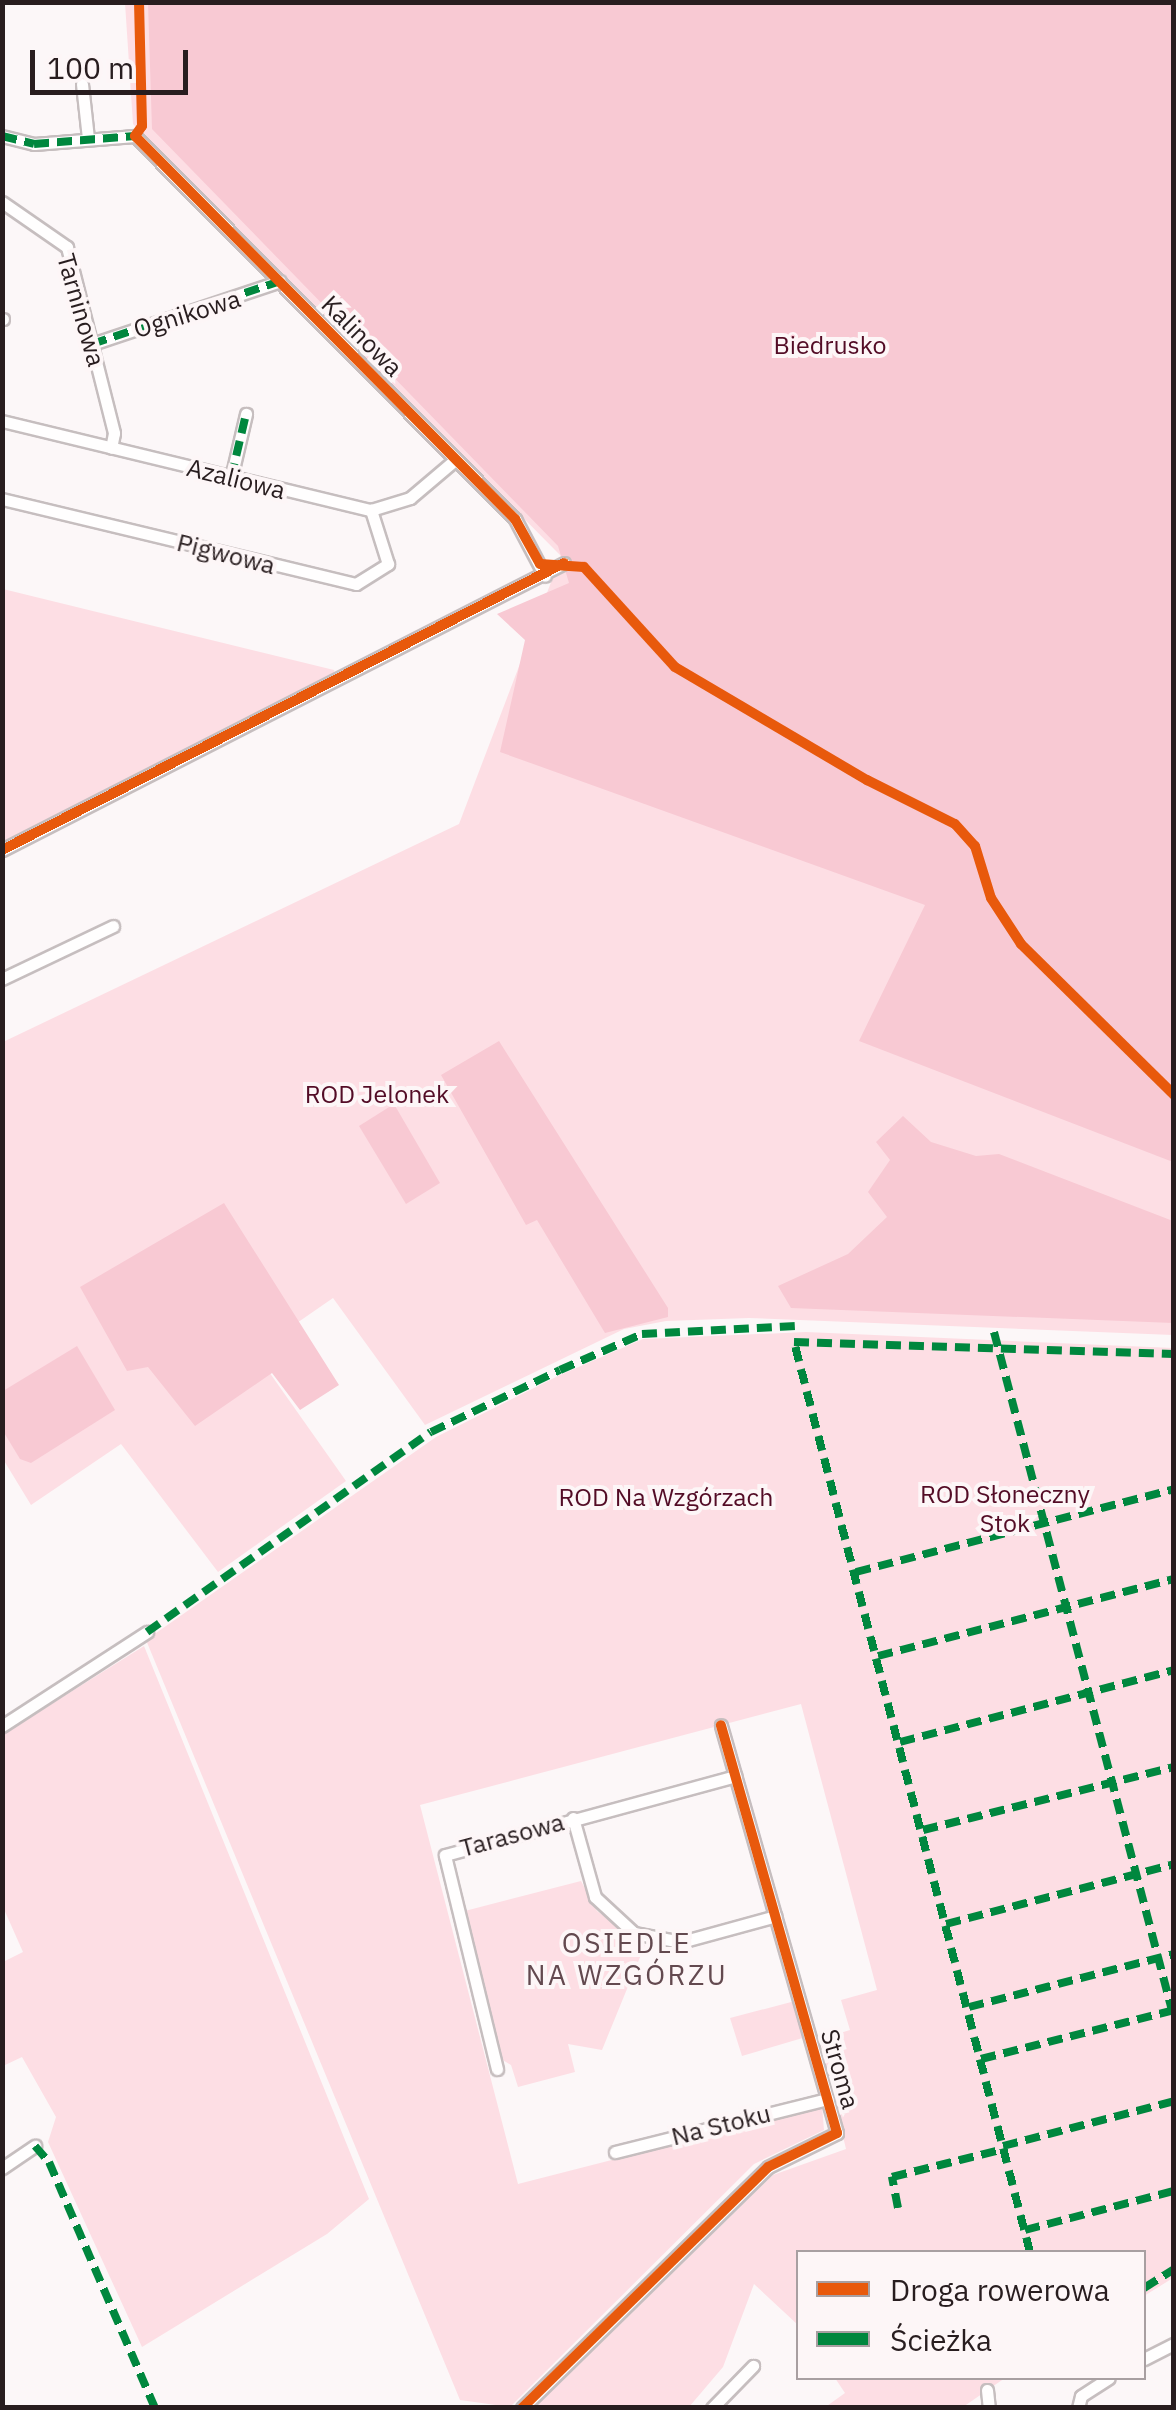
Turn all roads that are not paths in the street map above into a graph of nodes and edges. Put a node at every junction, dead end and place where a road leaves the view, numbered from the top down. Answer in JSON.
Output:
{"nodes":[{"id":1,"x":82,"y":84,"type":"dead end"},
{"id":2,"x":2,"y":136,"type":"edge"},
{"id":3,"x":88,"y":138,"type":"junction"},
{"id":4,"x":2,"y":202,"type":"edge"},
{"id":5,"x":280,"y":281,"type":"junction"},
{"id":6,"x":92,"y":344,"type":"junction"},
{"id":7,"x":246,"y":414,"type":"dead end"},
{"id":8,"x":2,"y":421,"type":"edge"},
{"id":9,"x":111,"y":448,"type":"junction"},
{"id":10,"x":456,"y":459,"type":"junction"},
{"id":11,"x":231,"y":478,"type":"junction"},
{"id":12,"x":2,"y":499,"type":"edge"},
{"id":13,"x":371,"y":510,"type":"junction"},
{"id":14,"x":564,"y":563,"type":"dead end"},
{"id":15,"x":545,"y":576,"type":"junction"},
{"id":16,"x":2,"y":850,"type":"edge"},
{"id":17,"x":113,"y":926,"type":"dead end"},
{"id":18,"x":2,"y":979,"type":"edge"},
{"id":19,"x":146,"y":1632,"type":"dead end"},
{"id":20,"x":721,"y":1725,"type":"dead end"},
{"id":21,"x":2,"y":1726,"type":"edge"},
{"id":22,"x":735,"y":1776,"type":"junction"},
{"id":23,"x":573,"y":1818,"type":"junction"},
{"id":24,"x":776,"y":1916,"type":"junction"},
{"id":25,"x":497,"y":2069,"type":"dead end"},
{"id":26,"x":828,"y":2098,"type":"junction"},
{"id":27,"x":35,"y":2146,"type":"dead end"},
{"id":28,"x":614,"y":2152,"type":"dead end"},
{"id":29,"x":2,"y":2168,"type":"edge"},
{"id":30,"x":1174,"y":2344,"type":"edge"},
{"id":31,"x":1146,"y":2359,"type":"edge"},
{"id":32,"x":754,"y":2366,"type":"dead end"},
{"id":33,"x":1106,"y":2380,"type":"edge"},
{"id":34,"x":987,"y":2390,"type":"dead end"},
{"id":35,"x":1079,"y":2402,"type":"edge"},
{"id":36,"x":522,"y":2408,"type":"edge"},
{"id":37,"x":712,"y":2408,"type":"edge"},
{"id":38,"x":989,"y":2408,"type":"edge"}],
"edges":[{"from":1,"to":3,"type":"street"},
{"from":2,"to":3,"type":"street","name":"Kalinowa"},
{"from":3,"to":5,"type":"street","name":"Kalinowa"},
{"from":4,"to":6,"type":"street","name":"Tarninowa"},
{"from":5,"to":6,"type":"street","name":"Ognikowa"},
{"from":5,"to":10,"type":"street","name":"Kalinowa"},
{"from":6,"to":9,"type":"street","name":"Tarninowa"},
{"from":7,"to":11,"type":"street"},
{"from":8,"to":9,"type":"street","name":"Azaliowa"},
{"from":9,"to":11,"type":"street","name":"Azaliowa"},
{"from":10,"to":13,"type":"street"},
{"from":10,"to":15,"type":"street","name":"Kalinowa"},
{"from":11,"to":13,"type":"street","name":"Azaliowa"},
{"from":12,"to":13,"type":"street","name":"Pigwowa"},
{"from":14,"to":15,"type":"street"},
{"from":15,"to":16,"type":"street"},
{"from":17,"to":18,"type":"street"},
{"from":19,"to":21,"type":"street"},
{"from":20,"to":22,"type":"street","name":"Stroma"},
{"from":22,"to":23,"type":"street","name":"Tarasowa"},
{"from":22,"to":24,"type":"street","name":"Stroma"},
{"from":23,"to":24,"type":"street"},
{"from":23,"to":25,"type":"street","name":"Tarasowa"},
{"from":24,"to":26,"type":"street","name":"Stroma"},
{"from":26,"to":28,"type":"street","name":"Na Stoku"},
{"from":26,"to":36,"type":"street","name":"Stroma"},
{"from":27,"to":29,"type":"street"},
{"from":30,"to":31,"type":"street"},
{"from":32,"to":37,"type":"street"},
{"from":33,"to":35,"type":"street"},
{"from":34,"to":38,"type":"street"}]}
